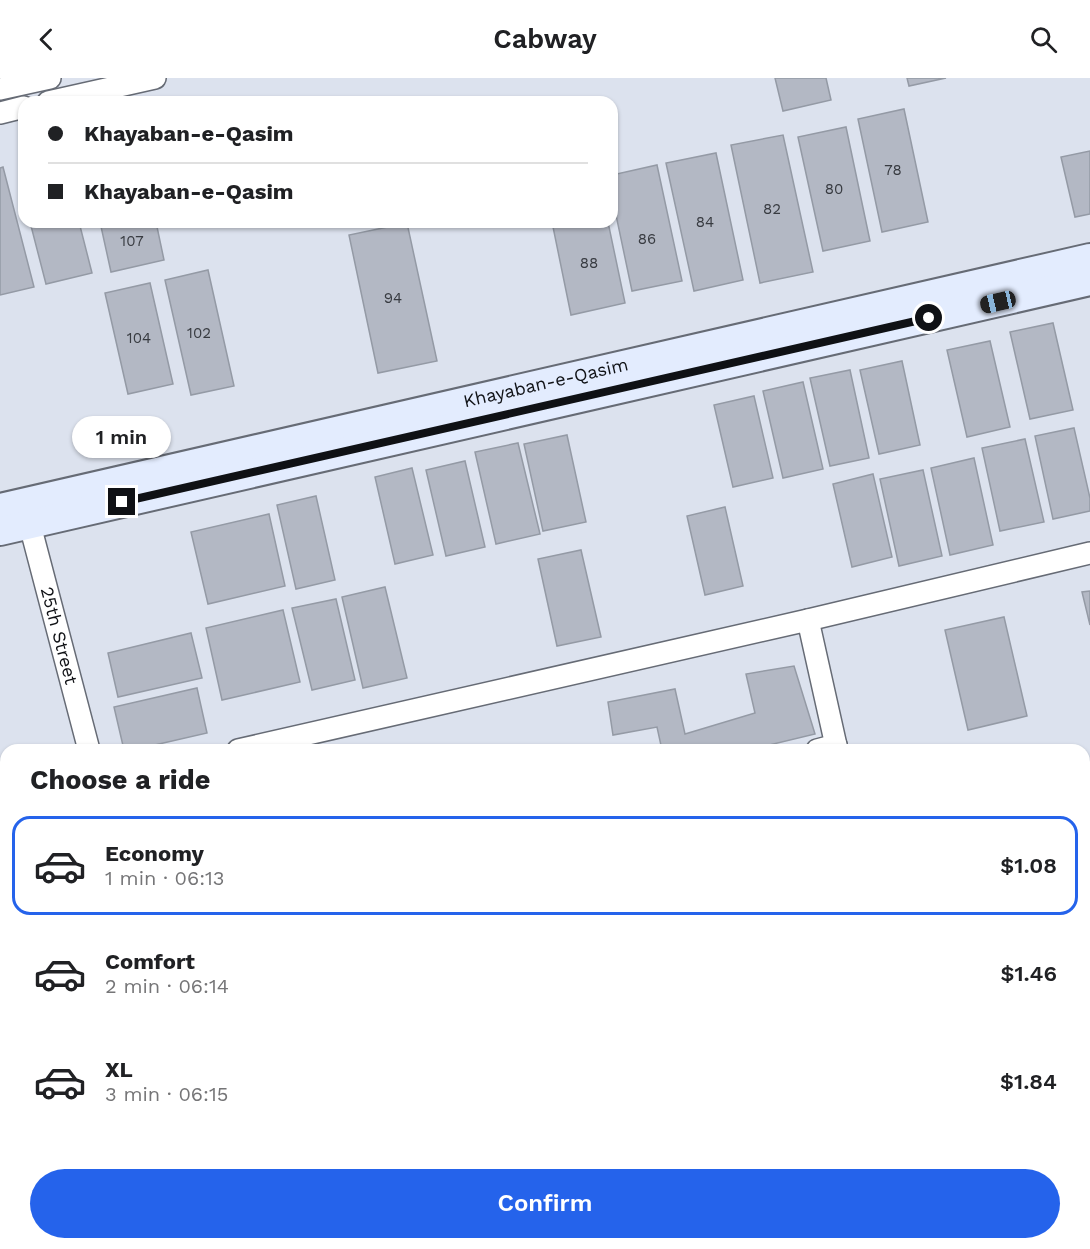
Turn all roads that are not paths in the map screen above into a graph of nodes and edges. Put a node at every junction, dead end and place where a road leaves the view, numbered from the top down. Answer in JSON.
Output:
{"nodes":[{"id":1,"x":50,"y":78,"type":"edge"},
{"id":2,"x":155,"y":78,"type":"edge"},
{"id":3,"x":0,"y":89,"type":"edge"},
{"id":4,"x":58,"y":96,"type":"edge"},
{"id":5,"x":74,"y":96,"type":"edge"},
{"id":6,"x":18,"y":108,"type":"edge"},
{"id":7,"x":0,"y":113,"type":"edge"},
{"id":8,"x":1090,"y":258,"type":"edge"},
{"id":9,"x":1090,"y":281,"type":"edge"},
{"id":10,"x":18,"y":511,"type":"edge"},
{"id":11,"x":0,"y":531,"type":"edge"},
{"id":12,"x":1090,"y":553,"type":"edge"},
{"id":13,"x":808,"y":620,"type":"junction"},
{"id":14,"x":87,"y":744,"type":"edge"},
{"id":15,"x":264,"y":744,"type":"edge"},
{"id":16,"x":829,"y":744,"type":"edge"}],
"edges":[{"from":1,"to":3,"type":"street"},
{"from":1,"to":4,"type":"street"},
{"from":2,"to":5,"type":"street"},
{"from":6,"to":7,"type":"street"},
{"from":8,"to":10,"type":"street","name":"Khayaban-e-Qasim"},
{"from":9,"to":10,"type":"street","name":"Khayaban-e-Qasim"},
{"from":10,"to":11,"type":"street","name":"Khayaban-e-Qasim"},
{"from":10,"to":14,"type":"street","name":"25th Street"},
{"from":12,"to":13,"type":"street"},
{"from":13,"to":15,"type":"street"},
{"from":13,"to":16,"type":"street"}]}
